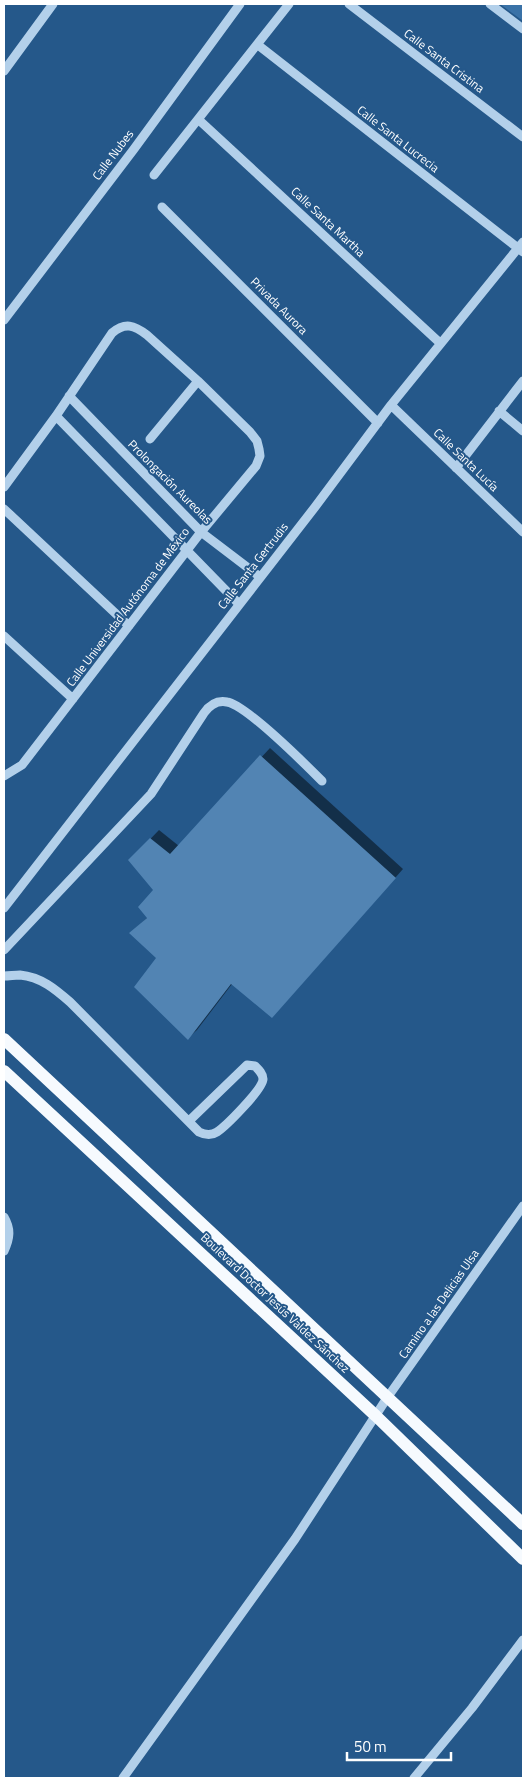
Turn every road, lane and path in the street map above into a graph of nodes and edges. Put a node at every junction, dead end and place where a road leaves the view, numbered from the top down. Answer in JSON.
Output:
{"nodes":[{"id":1,"x":53,"y":4,"type":"edge"},
{"id":2,"x":240,"y":4,"type":"edge"},
{"id":3,"x":289,"y":4,"type":"edge"},
{"id":4,"x":349,"y":4,"type":"edge"},
{"id":5,"x":490,"y":4,"type":"edge"},
{"id":6,"x":523,"y":30,"type":"edge"},
{"id":7,"x":258,"y":45,"type":"junction"},
{"id":8,"x":4,"y":71,"type":"edge"},
{"id":9,"x":198,"y":120,"type":"junction"},
{"id":10,"x":523,"y":137,"type":"edge"},
{"id":11,"x":154,"y":175,"type":"dead end"},
{"id":12,"x":162,"y":207,"type":"dead end"},
{"id":13,"x":522,"y":247,"type":"edge"},
{"id":14,"x":5,"y":317,"type":"edge"},
{"id":15,"x":440,"y":343,"type":"junction"},
{"id":16,"x":198,"y":381,"type":"junction"},
{"id":17,"x":523,"y":381,"type":"edge"},
{"id":18,"x":69,"y":396,"type":"junction"},
{"id":19,"x":391,"y":405,"type":"junction"},
{"id":20,"x":499,"y":411,"type":"junction"},
{"id":21,"x":56,"y":416,"type":"junction"},
{"id":22,"x":378,"y":423,"type":"junction"},
{"id":23,"x":523,"y":430,"type":"edge"},
{"id":24,"x":150,"y":439,"type":"dead end"},
{"id":25,"x":456,"y":468,"type":"junction"},
{"id":26,"x":4,"y":487,"type":"edge"},
{"id":27,"x":4,"y":508,"type":"edge"},
{"id":28,"x":201,"y":532,"type":"junction"},
{"id":29,"x":523,"y":532,"type":"edge"},
{"id":30,"x":186,"y":551,"type":"junction"},
{"id":31,"x":260,"y":578,"type":"junction"},
{"id":32,"x":239,"y":604,"type":"junction"},
{"id":33,"x":130,"y":626,"type":"junction"},
{"id":34,"x":5,"y":639,"type":"edge"},
{"id":35,"x":73,"y":699,"type":"junction"},
{"id":36,"x":4,"y":776,"type":"edge"},
{"id":37,"x":322,"y":781,"type":"dead end"},
{"id":38,"x":4,"y":908,"type":"edge"},
{"id":39,"x":4,"y":950,"type":"edge"},
{"id":40,"x":4,"y":976,"type":"edge"},
{"id":41,"x":4,"y":1039,"type":"edge"},
{"id":42,"x":4,"y":1071,"type":"edge"},
{"id":43,"x":189,"y":1121,"type":"junction"},
{"id":44,"x":523,"y":1206,"type":"edge"},
{"id":45,"x":4,"y":1217,"type":"edge"},
{"id":46,"x":4,"y":1250,"type":"edge"},
{"id":47,"x":388,"y":1398,"type":"junction"},
{"id":48,"x":376,"y":1416,"type":"junction"},
{"id":49,"x":523,"y":1524,"type":"edge"},
{"id":50,"x":523,"y":1559,"type":"edge"},
{"id":51,"x":523,"y":1640,"type":"edge"},
{"id":52,"x":123,"y":1778,"type":"edge"},
{"id":53,"x":414,"y":1778,"type":"edge"}],
"edges":[{"from":1,"to":8,"type":"street"},
{"from":2,"to":14,"type":"street","name":"Calle Nubes"},
{"from":3,"to":7,"type":"street"},
{"from":4,"to":10,"type":"street","name":"Calle Santa Cristina"},
{"from":5,"to":6,"type":"street"},
{"from":7,"to":9,"type":"street"},
{"from":7,"to":13,"type":"street","name":"Calle Santa Lucrecia"},
{"from":9,"to":11,"type":"street"},
{"from":9,"to":15,"type":"street","name":"Calle Santa Martha"},
{"from":12,"to":22,"type":"street","name":"Privada Aurora"},
{"from":13,"to":15,"type":"street","name":"Calle Santa Gertrudis"},
{"from":15,"to":19,"type":"street","name":"Calle Santa Gertrudis"},
{"from":16,"to":18,"type":"street"},
{"from":16,"to":24,"type":"street"},
{"from":16,"to":28,"type":"street","name":"Calle Universidad Autónoma de México"},
{"from":17,"to":20,"type":"street"},
{"from":18,"to":21,"type":"street"},
{"from":18,"to":28,"type":"street","name":"Prolongación Aureolas"},
{"from":19,"to":22,"type":"street","name":"Calle Santa Gertrudis"},
{"from":19,"to":25,"type":"street","name":"Calle Santa Lucía"},
{"from":20,"to":23,"type":"street"},
{"from":20,"to":25,"type":"street"},
{"from":21,"to":26,"type":"street"},
{"from":21,"to":30,"type":"street"},
{"from":22,"to":31,"type":"street","name":"Calle Santa Gertrudis"},
{"from":25,"to":29,"type":"street","name":"Calle Santa Lucía"},
{"from":27,"to":33,"type":"street"},
{"from":28,"to":30,"type":"street","name":"Calle Universidad Autónoma de México"},
{"from":28,"to":31,"type":"street","name":"Prolongación Aureolas"},
{"from":30,"to":32,"type":"street"},
{"from":30,"to":33,"type":"street","name":"Calle Universidad Autónoma de México"},
{"from":31,"to":32,"type":"street","name":"Calle Santa Gertrudis"},
{"from":32,"to":38,"type":"street","name":"Calle Santa Gertrudis"},
{"from":33,"to":35,"type":"street","name":"Calle Universidad Autónoma de México"},
{"from":34,"to":35,"type":"street"},
{"from":35,"to":36,"type":"street","name":"Calle Universidad Autónoma de México"},
{"from":37,"to":39,"type":"street"},
{"from":40,"to":43,"type":"street"},
{"from":41,"to":47,"type":"main road","name":"Boulevard Doctor Jesús Valdez Sánchez"},
{"from":42,"to":48,"type":"main road","name":"Boulevard Doctor Jesús Valdez Sánchez"},
{"from":43,"to":43,"type":"street"},
{"from":44,"to":47,"type":"street","name":"Camino a las Delicias Ulsa"},
{"from":45,"to":46,"type":"street"},
{"from":47,"to":48,"type":"street","name":"Camino a las Delicias Ulsa"},
{"from":47,"to":49,"type":"main road","name":"Boulevard Doctor Jesús Valdez Sánchez"},
{"from":48,"to":50,"type":"main road","name":"Boulevard Doctor Jesús Valdez Sánchez"},
{"from":48,"to":52,"type":"street","name":"Camino a las Delicias Ulsa"},
{"from":51,"to":53,"type":"street"}]}
